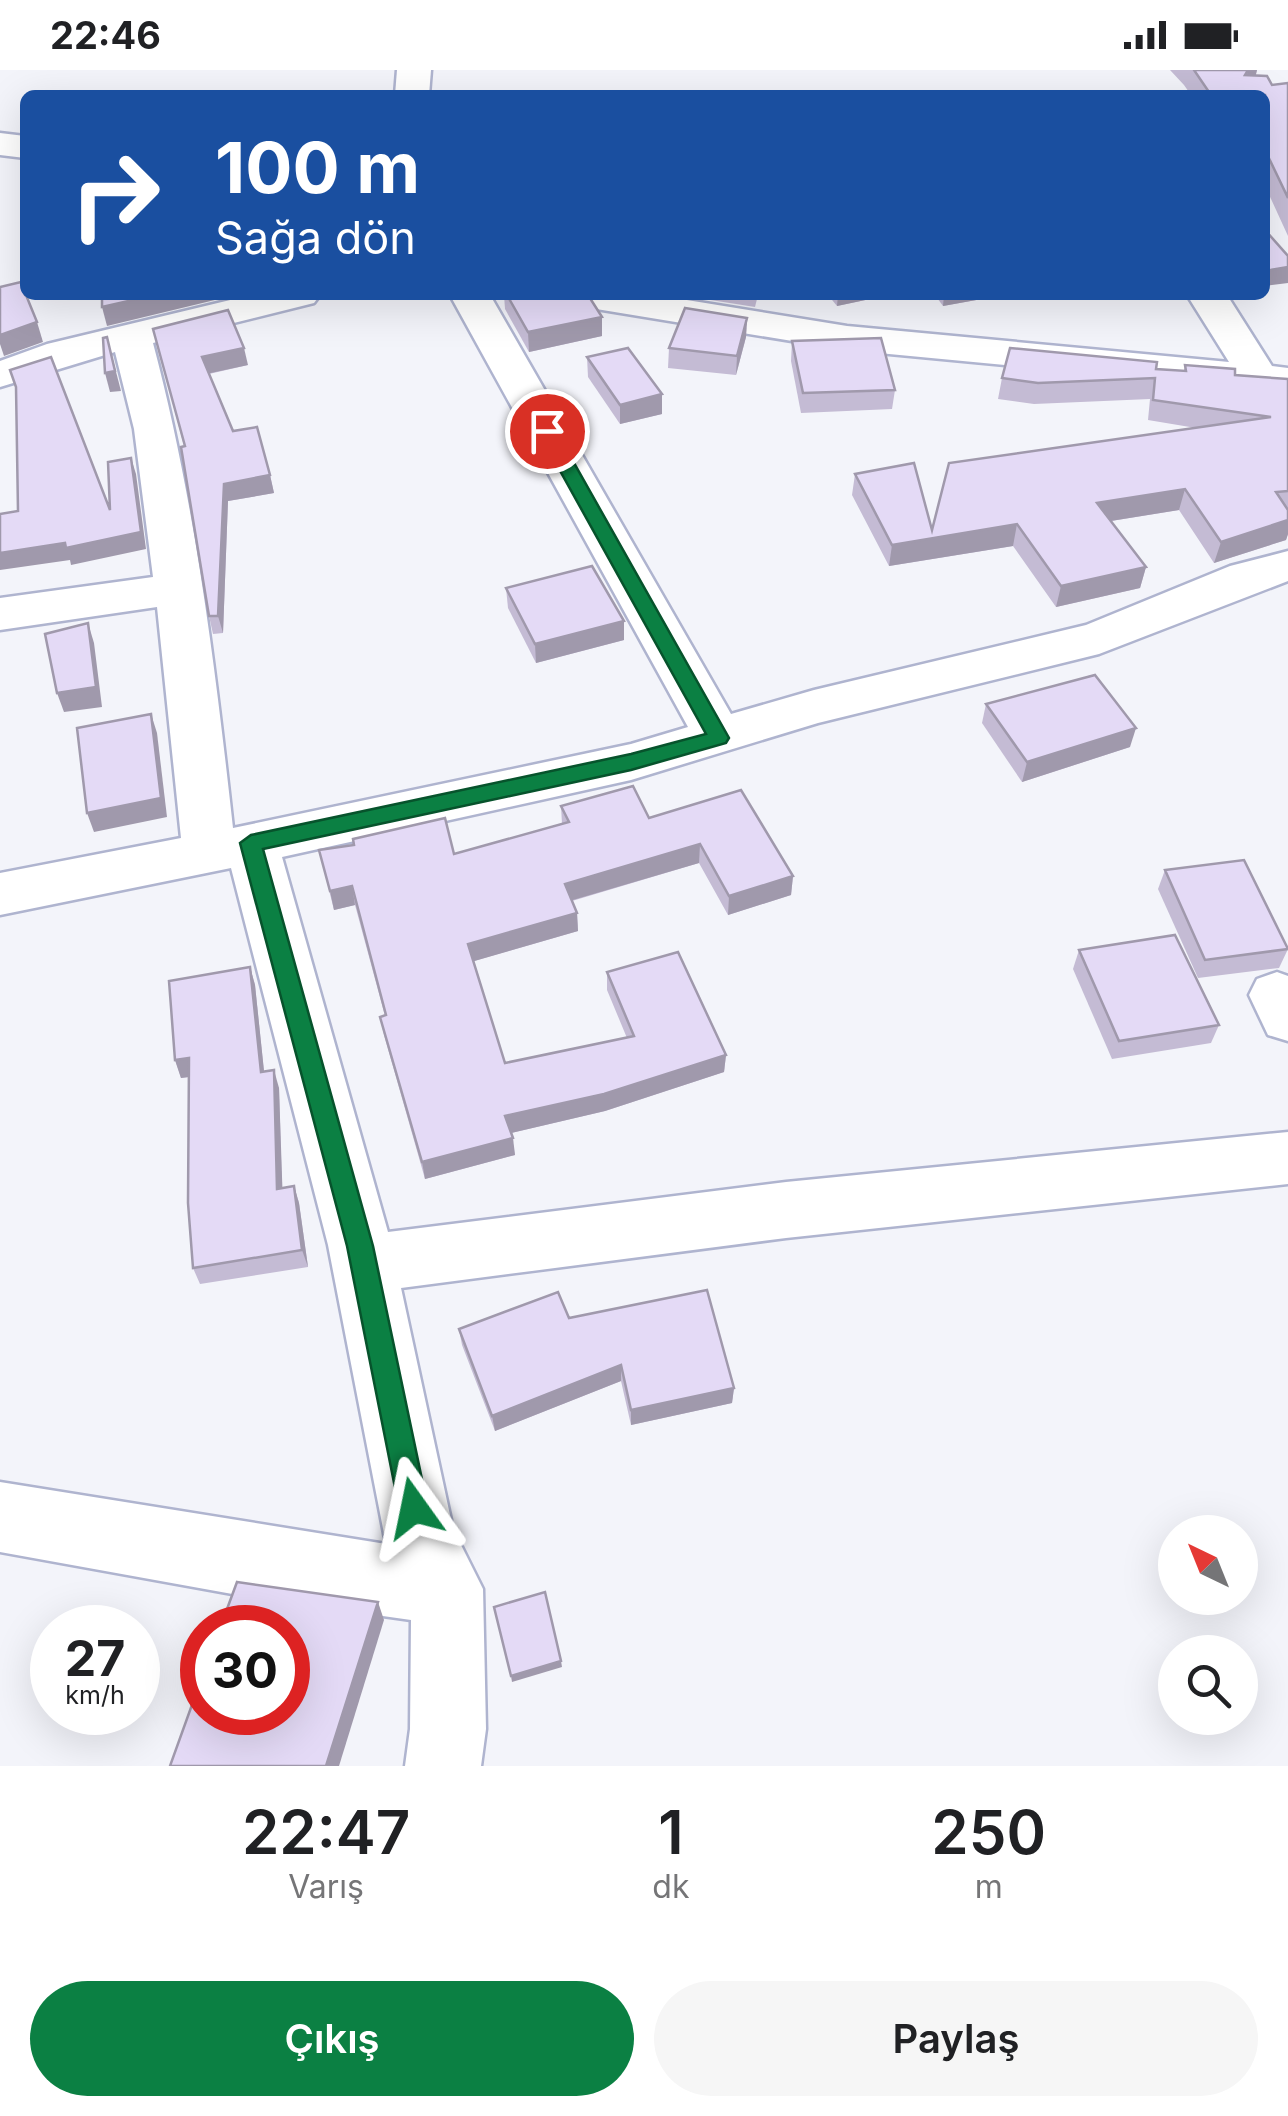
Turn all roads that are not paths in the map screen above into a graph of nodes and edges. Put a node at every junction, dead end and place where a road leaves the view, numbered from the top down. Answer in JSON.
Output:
{"nodes":[{"id":1,"x":280,"y":300,"type":"edge"},
{"id":2,"x":473,"y":300,"type":"edge"},
{"id":3,"x":614,"y":300,"type":"edge"},
{"id":4,"x":1211,"y":300,"type":"edge"},
{"id":5,"x":132,"y":338,"type":"junction"},
{"id":6,"x":0,"y":375,"type":"edge"},
{"id":7,"x":1273,"y":378,"type":"edge"},
{"id":8,"x":1288,"y":566,"type":"edge"},
{"id":9,"x":176,"y":589,"type":"junction"},
{"id":10,"x":0,"y":614,"type":"edge"},
{"id":11,"x":719,"y":738,"type":"junction"},
{"id":12,"x":230,"y":848,"type":"junction"},
{"id":13,"x":0,"y":894,"type":"edge"},
{"id":14,"x":1288,"y":1158,"type":"edge"},
{"id":15,"x":364,"y":1264,"type":"junction"},
{"id":16,"x":0,"y":1517,"type":"edge"},
{"id":17,"x":447,"y":1589,"type":"junction"},
{"id":18,"x":443,"y":1766,"type":"edge"}],
"edges":[{"from":1,"to":5,"type":"street"},
{"from":2,"to":11,"type":"street"},
{"from":3,"to":7,"type":"street"},
{"from":4,"to":7,"type":"street"},
{"from":5,"to":6,"type":"street"},
{"from":5,"to":9,"type":"street"},
{"from":8,"to":11,"type":"street"},
{"from":9,"to":10,"type":"street"},
{"from":9,"to":12,"type":"street"},
{"from":11,"to":12,"type":"street"},
{"from":12,"to":13,"type":"street"},
{"from":12,"to":15,"type":"street"},
{"from":14,"to":15,"type":"street"},
{"from":15,"to":17,"type":"street"},
{"from":16,"to":17,"type":"street"},
{"from":17,"to":18,"type":"street"}]}
